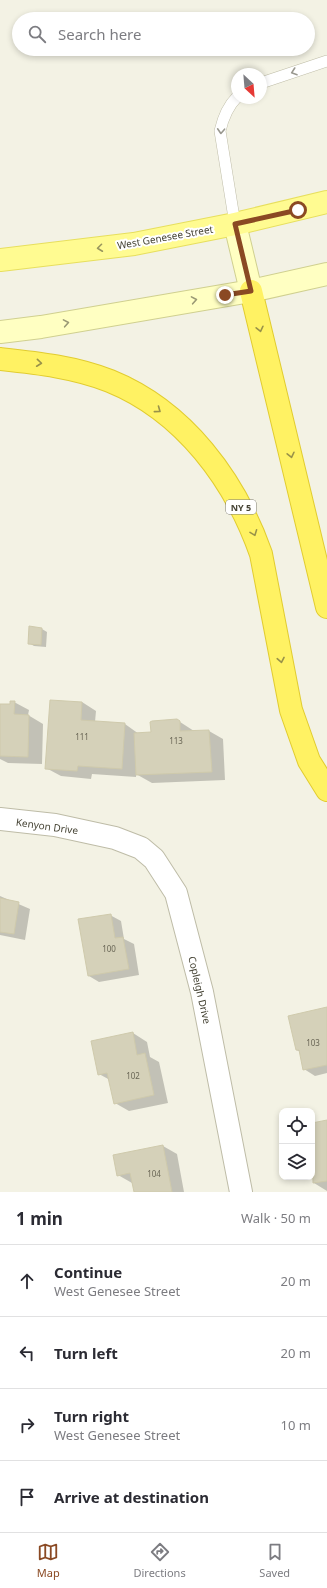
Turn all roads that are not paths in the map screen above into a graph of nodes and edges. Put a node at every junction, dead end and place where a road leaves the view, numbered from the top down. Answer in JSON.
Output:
{"nodes":[{"id":1,"x":327,"y":60,"type":"edge"},
{"id":2,"x":267,"y":81,"type":"edge"},
{"id":3,"x":231,"y":103,"type":"edge"},
{"id":4,"x":327,"y":202,"type":"edge"},
{"id":5,"x":235,"y":224,"type":"junction"},
{"id":6,"x":0,"y":260,"type":"edge"},
{"id":7,"x":327,"y":274,"type":"edge"},
{"id":8,"x":251,"y":291,"type":"junction"},
{"id":9,"x":0,"y":332,"type":"edge"},
{"id":10,"x":0,"y":359,"type":"edge"},
{"id":11,"x":327,"y":607,"type":"edge"},
{"id":12,"x":327,"y":790,"type":"edge"},
{"id":13,"x":0,"y":820,"type":"edge"},
{"id":14,"x":94,"y":833,"type":"joint"},
{"id":15,"x":241,"y":1192,"type":"edge"}],
"edges":[{"from":1,"to":2,"type":"lane","one_way":true},
{"from":3,"to":5,"type":"lane","one_way":true},
{"from":4,"to":5,"type":"main road","name":"West Genesee Street"},
{"from":5,"to":6,"type":"main road","name":"West Genesee Street","one_way":true},
{"from":5,"to":8,"type":"main road"},
{"from":7,"to":8,"type":"main road"},
{"from":9,"to":8,"type":"main road","one_way":true},
{"from":8,"to":11,"type":"highway","one_way":true},
{"from":10,"to":12,"type":"highway","number":"NY 5","one_way":true},
{"from":13,"to":14,"type":"street","name":"Kenyon Drive"},
{"from":14,"to":15,"type":"street","name":"Copleigh Drive"}]}
